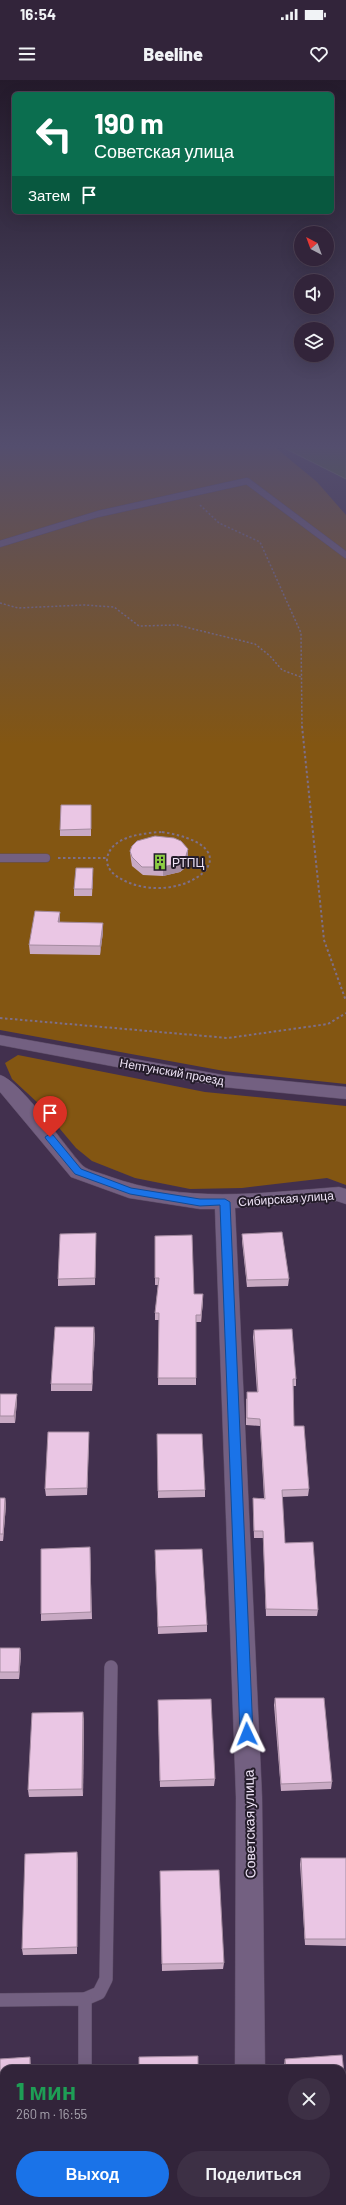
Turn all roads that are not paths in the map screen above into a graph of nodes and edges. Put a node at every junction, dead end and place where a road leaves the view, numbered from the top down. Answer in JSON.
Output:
{"nodes":[{"id":1,"x":336,"y":547,"type":"edge"},
{"id":2,"x":346,"y":555,"type":"edge"},
{"id":3,"x":0,"y":858,"type":"edge"},
{"id":4,"x":46,"y":858,"type":"road end"},
{"id":5,"x":0,"y":1040,"type":"edge"},
{"id":6,"x":0,"y":1081,"type":"edge"},
{"id":7,"x":346,"y":1093,"type":"edge"},
{"id":8,"x":346,"y":1197,"type":"edge"},
{"id":9,"x":225,"y":1202,"type":"junction"},
{"id":10,"x":111,"y":1667,"type":"dead end"},
{"id":11,"x":85,"y":1999,"type":"junction"},
{"id":12,"x":0,"y":2000,"type":"edge"},
{"id":13,"x":85,"y":2065,"type":"edge"},
{"id":14,"x":250,"y":2065,"type":"edge"}],
"edges":[{"from":1,"to":2,"type":"lane"},
{"from":3,"to":4,"type":"lane"},
{"from":5,"to":7,"type":"street","name":"Нептунский проезд"},
{"from":6,"to":9,"type":"street"},
{"from":8,"to":9,"type":"street","name":"Сибирская улица"},
{"from":9,"to":14,"type":"street","name":"Советская улица"},
{"from":10,"to":11,"type":"lane"},
{"from":11,"to":12,"type":"lane"},
{"from":11,"to":13,"type":"lane"}]}
